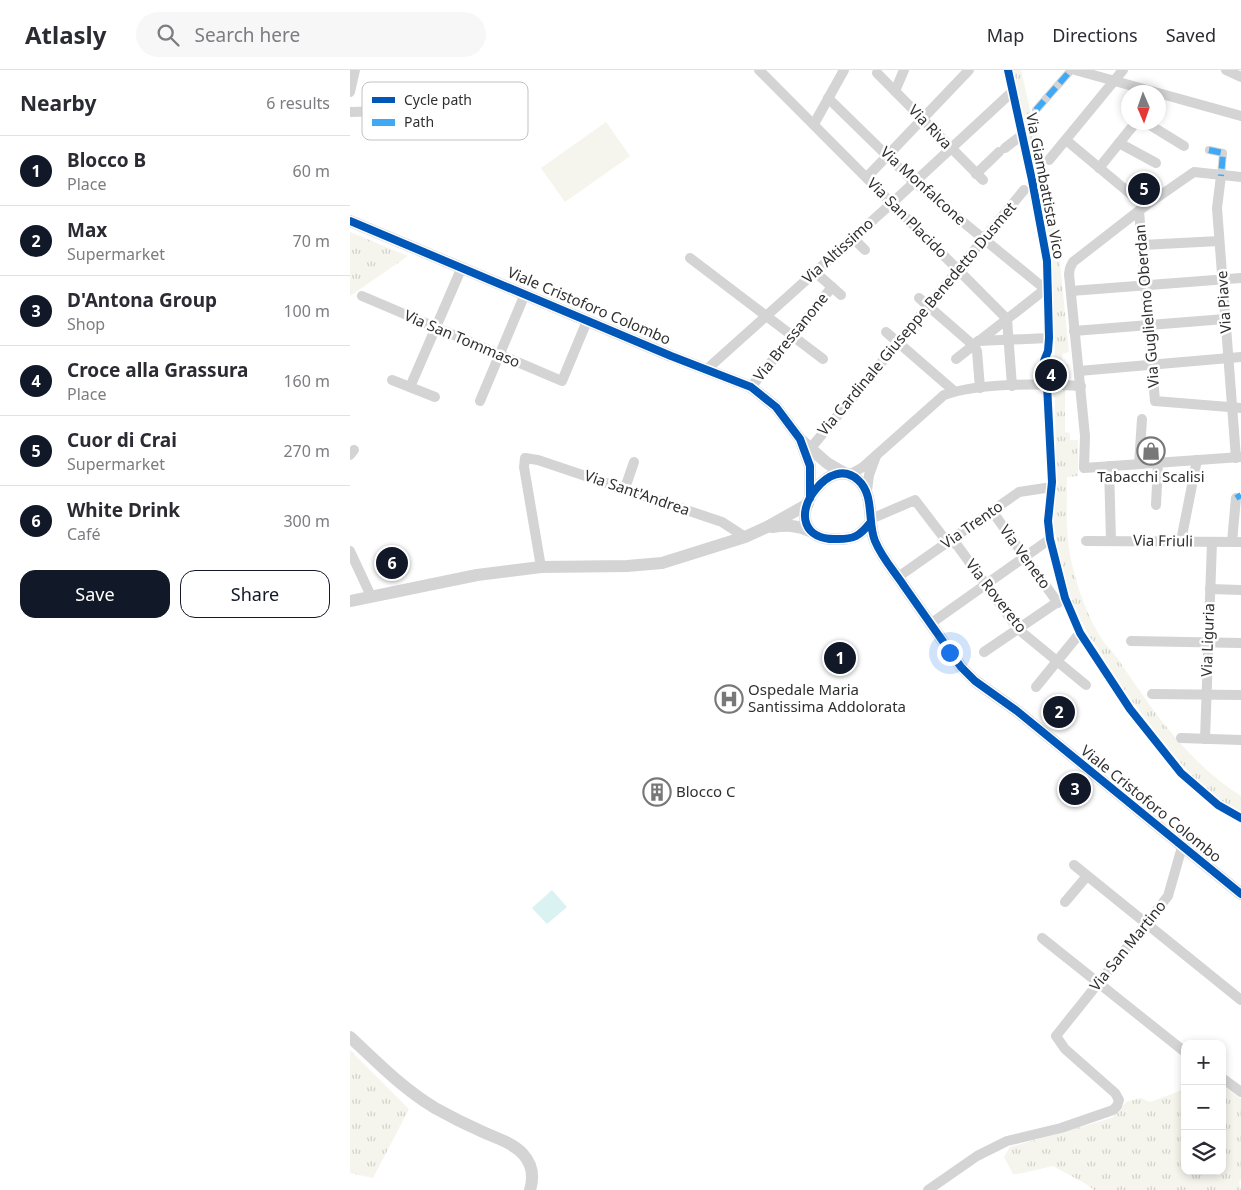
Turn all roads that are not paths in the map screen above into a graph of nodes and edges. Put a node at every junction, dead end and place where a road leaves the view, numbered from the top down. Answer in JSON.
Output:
{"nodes":[{"id":1,"x":355,"y":70,"type":"edge"},
{"id":2,"x":760,"y":70,"type":"edge"},
{"id":3,"x":844,"y":70,"type":"edge"},
{"id":4,"x":904,"y":70,"type":"edge"},
{"id":5,"x":969,"y":70,"type":"edge"},
{"id":6,"x":1008,"y":70,"type":"edge"},
{"id":7,"x":1071,"y":70,"type":"edge"},
{"id":8,"x":1075,"y":70,"type":"edge"},
{"id":9,"x":1123,"y":70,"type":"edge"},
{"id":10,"x":1226,"y":70,"type":"edge"},
{"id":11,"x":877,"y":73,"type":"dead end"},
{"id":12,"x":1241,"y":78,"type":"edge"},
{"id":13,"x":1114,"y":80,"type":"junction"},
{"id":14,"x":1130,"y":85,"type":"edge"},
{"id":15,"x":895,"y":91,"type":"junction"},
{"id":16,"x":1013,"y":91,"type":"junction"},
{"id":17,"x":350,"y":92,"type":"edge"},
{"id":18,"x":1166,"y":96,"type":"edge"},
{"id":19,"x":828,"y":98,"type":"junction"},
{"id":20,"x":1036,"y":110,"type":"dead end"},
{"id":21,"x":1241,"y":116,"type":"edge"},
{"id":22,"x":922,"y":119,"type":"junction"},
{"id":23,"x":814,"y":124,"type":"junction"},
{"id":24,"x":1130,"y":130,"type":"edge"},
{"id":25,"x":1158,"y":130,"type":"edge"},
{"id":26,"x":1022,"y":135,"type":"junction"},
{"id":27,"x":1066,"y":140,"type":"junction"},
{"id":28,"x":1120,"y":143,"type":"junction"},
{"id":29,"x":1184,"y":146,"type":"dead end"},
{"id":30,"x":951,"y":148,"type":"junction"},
{"id":31,"x":1209,"y":150,"type":"dead end"},
{"id":32,"x":887,"y":156,"type":"junction"},
{"id":33,"x":1049,"y":160,"type":"dead end"},
{"id":34,"x":1156,"y":163,"type":"dead end"},
{"id":35,"x":1099,"y":168,"type":"junction"},
{"id":36,"x":1221,"y":176,"type":"junction"},
{"id":37,"x":1241,"y":177,"type":"edge"},
{"id":38,"x":867,"y":178,"type":"junction"},
{"id":39,"x":914,"y":182,"type":"junction"},
{"id":40,"x":1024,"y":190,"type":"dead end"},
{"id":41,"x":892,"y":203,"type":"junction"},
{"id":42,"x":1142,"y":208,"type":"junction"},
{"id":43,"x":350,"y":221,"type":"edge"},
{"id":44,"x":853,"y":238,"type":"junction"},
{"id":45,"x":984,"y":239,"type":"junction"},
{"id":46,"x":1219,"y":241,"type":"junction"},
{"id":47,"x":1142,"y":245,"type":"junction"},
{"id":48,"x":865,"y":250,"type":"dead end"},
{"id":49,"x":690,"y":258,"type":"dead end"},
{"id":50,"x":462,"y":268,"type":"junction"},
{"id":51,"x":958,"y":270,"type":"junction"},
{"id":52,"x":815,"y":272,"type":"junction"},
{"id":53,"x":1241,"y":278,"type":"edge"},
{"id":54,"x":1222,"y":279,"type":"junction"},
{"id":55,"x":1146,"y":285,"type":"junction"},
{"id":56,"x":832,"y":287,"type":"junction"},
{"id":57,"x":1046,"y":288,"type":"junction"},
{"id":58,"x":1071,"y":291,"type":"junction"},
{"id":59,"x":525,"y":294,"type":"junction"},
{"id":60,"x":841,"y":295,"type":"dead end"},
{"id":61,"x":362,"y":296,"type":"dead end"},
{"id":62,"x":919,"y":298,"type":"dead end"},
{"id":63,"x":928,"y":306,"type":"junction"},
{"id":64,"x":766,"y":316,"type":"junction"},
{"id":65,"x":1006,"y":319,"type":"junction"},
{"id":66,"x":1225,"y":319,"type":"junction"},
{"id":67,"x":587,"y":321,"type":"junction"},
{"id":68,"x":1149,"y":325,"type":"junction"},
{"id":69,"x":436,"y":327,"type":"junction"},
{"id":70,"x":1074,"y":330,"type":"junction"},
{"id":71,"x":886,"y":332,"type":"dead end"},
{"id":72,"x":792,"y":335,"type":"junction"},
{"id":73,"x":1050,"y":338,"type":"junction"},
{"id":74,"x":1008,"y":340,"type":"junction"},
{"id":75,"x":898,"y":342,"type":"junction"},
{"id":76,"x":976,"y":343,"type":"junction"},
{"id":77,"x":500,"y":354,"type":"junction"},
{"id":78,"x":1241,"y":357,"type":"edge"},
{"id":79,"x":1228,"y":358,"type":"junction"},
{"id":80,"x":823,"y":359,"type":"dead end"},
{"id":81,"x":956,"y":359,"type":"dead end"},
{"id":82,"x":1152,"y":365,"type":"junction"},
{"id":83,"x":706,"y":370,"type":"junction"},
{"id":84,"x":1080,"y":371,"type":"junction"},
{"id":85,"x":392,"y":380,"type":"dead end"},
{"id":86,"x":1012,"y":386,"type":"junction"},
{"id":87,"x":1047,"y":386,"type":"junction"},
{"id":88,"x":1081,"y":386,"type":"junction"},
{"id":89,"x":410,"y":387,"type":"junction"},
{"id":90,"x":751,"y":387,"type":"junction"},
{"id":91,"x":980,"y":388,"type":"junction"},
{"id":92,"x":954,"y":392,"type":"junction"},
{"id":93,"x":435,"y":397,"type":"dead end"},
{"id":94,"x":480,"y":401,"type":"dead end"},
{"id":95,"x":1236,"y":408,"type":"edge"},
{"id":96,"x":1142,"y":419,"type":"dead end"},
{"id":97,"x":800,"y":440,"type":"junction"},
{"id":98,"x":810,"y":449,"type":"junction"},
{"id":99,"x":878,"y":453,"type":"junction"},
{"id":100,"x":1238,"y":458,"type":"edge"},
{"id":101,"x":1197,"y":460,"type":"junction"},
{"id":102,"x":634,"y":462,"type":"dead end"},
{"id":103,"x":1158,"y":463,"type":"junction"},
{"id":104,"x":1139,"y":464,"type":"junction"},
{"id":105,"x":1109,"y":466,"type":"junction"},
{"id":106,"x":846,"y":474,"type":"junction"},
{"id":107,"x":1052,"y":487,"type":"junction"},
{"id":108,"x":625,"y":488,"type":"junction"},
{"id":109,"x":867,"y":491,"type":"junction"},
{"id":110,"x":1238,"y":496,"type":"edge"},
{"id":111,"x":809,"y":501,"type":"junction"},
{"id":112,"x":1156,"y":505,"type":"dead end"},
{"id":113,"x":992,"y":511,"type":"junction"},
{"id":114,"x":871,"y":521,"type":"junction"},
{"id":115,"x":767,"y":527,"type":"junction"},
{"id":116,"x":810,"y":531,"type":"junction"},
{"id":117,"x":745,"y":537,"type":"junction"},
{"id":118,"x":848,"y":538,"type":"junction"},
{"id":119,"x":1050,"y":539,"type":"junction"},
{"id":120,"x":950,"y":541,"type":"junction"},
{"id":121,"x":1086,"y":541,"type":"dead end"},
{"id":122,"x":1111,"y":541,"type":"junction"},
{"id":123,"x":1181,"y":541,"type":"junction"},
{"id":124,"x":1212,"y":542,"type":"junction"},
{"id":125,"x":1236,"y":542,"type":"edge"},
{"id":126,"x":350,"y":551,"type":"edge"},
{"id":127,"x":1025,"y":557,"type":"junction"},
{"id":128,"x":884,"y":558,"type":"junction"},
{"id":129,"x":540,"y":567,"type":"junction"},
{"id":130,"x":898,"y":577,"type":"junction"},
{"id":131,"x":986,"y":585,"type":"junction"},
{"id":132,"x":1210,"y":589,"type":"junction"},
{"id":133,"x":1241,"y":590,"type":"edge"},
{"id":134,"x":371,"y":596,"type":"junction"},
{"id":135,"x":1061,"y":600,"type":"junction"},
{"id":136,"x":350,"y":601,"type":"edge"},
{"id":137,"x":350,"y":609,"type":"edge"},
{"id":138,"x":930,"y":624,"type":"junction"},
{"id":139,"x":1018,"y":629,"type":"junction"},
{"id":140,"x":1080,"y":633,"type":"junction"},
{"id":141,"x":1131,"y":641,"type":"dead end"},
{"id":142,"x":1208,"y":642,"type":"junction"},
{"id":143,"x":1241,"y":643,"type":"edge"},
{"id":144,"x":984,"y":652,"type":"dead end"},
{"id":145,"x":1057,"y":661,"type":"junction"},
{"id":146,"x":1086,"y":685,"type":"dead end"},
{"id":147,"x":1036,"y":687,"type":"dead end"},
{"id":148,"x":1152,"y":694,"type":"dead end"},
{"id":149,"x":1206,"y":694,"type":"junction"},
{"id":150,"x":1241,"y":695,"type":"edge"},
{"id":151,"x":1181,"y":738,"type":"dead end"},
{"id":152,"x":1205,"y":739,"type":"junction"},
{"id":153,"x":1241,"y":740,"type":"edge"},
{"id":154,"x":1241,"y":818,"type":"edge"},
{"id":155,"x":1182,"y":847,"type":"junction"},
{"id":156,"x":1074,"y":865,"type":"dead end"},
{"id":157,"x":1087,"y":876,"type":"junction"},
{"id":158,"x":1241,"y":894,"type":"edge"},
{"id":159,"x":1065,"y":902,"type":"dead end"},
{"id":160,"x":1146,"y":924,"type":"junction"},
{"id":161,"x":1042,"y":938,"type":"dead end"},
{"id":162,"x":1098,"y":983,"type":"junction"},
{"id":163,"x":1241,"y":1000,"type":"edge"},
{"id":164,"x":350,"y":1037,"type":"edge"},
{"id":165,"x":1181,"y":1049,"type":"edge"},
{"id":166,"x":1226,"y":1081,"type":"edge"},
{"id":167,"x":1241,"y":1092,"type":"edge"},
{"id":168,"x":530,"y":1190,"type":"edge"},
{"id":169,"x":928,"y":1190,"type":"edge"}],
"edges":[{"from":1,"to":17,"type":"street"},
{"from":2,"to":23,"type":"street","name":"Via San Placido"},
{"from":3,"to":19,"type":"street"},
{"from":4,"to":15,"type":"street"},
{"from":5,"to":22,"type":"street"},
{"from":6,"to":16,"type":"street","name":"Via Giambattista Vico"},
{"from":7,"to":20,"type":"street"},
{"from":8,"to":13,"type":"street"},
{"from":9,"to":13,"type":"street"},
{"from":10,"to":12,"type":"street"},
{"from":11,"to":15,"type":"street","name":"Via Riva"},
{"from":13,"to":14,"type":"street"},
{"from":13,"to":27,"type":"street"},
{"from":15,"to":22,"type":"street","name":"Via Riva"},
{"from":16,"to":26,"type":"street","name":"Via Giambattista Vico"},
{"from":16,"to":30,"type":"street","name":"Via Altissimo"},
{"from":18,"to":21,"type":"street"},
{"from":19,"to":23,"type":"street"},
{"from":19,"to":32,"type":"street","name":"Via Monfalcone"},
{"from":22,"to":30,"type":"street","name":"Via Riva"},
{"from":22,"to":32,"type":"street"},
{"from":23,"to":38,"type":"street","name":"Via San Placido"},
{"from":24,"to":28,"type":"street"},
{"from":25,"to":29,"type":"street"},
{"from":26,"to":30,"type":"street","name":"Via Riva"},
{"from":26,"to":57,"type":"street","name":"Via Giambattista Vico"},
{"from":27,"to":33,"type":"street"},
{"from":27,"to":35,"type":"street","name":"Via Guglielmo Oberdan"},
{"from":28,"to":34,"type":"street"},
{"from":28,"to":35,"type":"street"},
{"from":30,"to":39,"type":"street","name":"Via Altissimo"},
{"from":31,"to":36,"type":"street"},
{"from":32,"to":38,"type":"street"},
{"from":32,"to":39,"type":"street","name":"Via Monfalcone"},
{"from":35,"to":42,"type":"street","name":"Via Guglielmo Oberdan"},
{"from":36,"to":37,"type":"street"},
{"from":36,"to":42,"type":"street"},
{"from":36,"to":46,"type":"street","name":"Via Piave"},
{"from":38,"to":41,"type":"street","name":"Via San Placido"},
{"from":39,"to":41,"type":"street","name":"Via Altissimo"},
{"from":39,"to":45,"type":"street","name":"Via Monfalcone"},
{"from":40,"to":45,"type":"street","name":"Via Cardinale Giuseppe Benedetto Dusmet"},
{"from":41,"to":44,"type":"street","name":"Via Altissimo"},
{"from":41,"to":51,"type":"street","name":"Via San Placido"},
{"from":42,"to":47,"type":"street","name":"Via Guglielmo Oberdan"},
{"from":42,"to":58,"type":"street"},
{"from":43,"to":50,"type":"street","name":"Viale Cristoforo Colombo"},
{"from":44,"to":48,"type":"street"},
{"from":44,"to":52,"type":"street","name":"Via Altissimo"},
{"from":45,"to":51,"type":"street","name":"Via Cardinale Giuseppe Benedetto Dusmet"},
{"from":45,"to":57,"type":"street","name":"Via Monfalcone"},
{"from":46,"to":47,"type":"street"},
{"from":46,"to":54,"type":"street","name":"Via Piave"},
{"from":47,"to":55,"type":"street","name":"Via Guglielmo Oberdan"},
{"from":49,"to":64,"type":"street"},
{"from":50,"to":59,"type":"street","name":"Viale Cristoforo Colombo"},
{"from":50,"to":69,"type":"street"},
{"from":51,"to":63,"type":"street","name":"Via Cardinale Giuseppe Benedetto Dusmet"},
{"from":51,"to":65,"type":"street","name":"Via San Placido"},
{"from":52,"to":56,"type":"street"},
{"from":52,"to":64,"type":"street","name":"Via Altissimo"},
{"from":53,"to":54,"type":"street"},
{"from":54,"to":55,"type":"street"},
{"from":54,"to":66,"type":"street","name":"Via Piave"},
{"from":55,"to":58,"type":"street"},
{"from":55,"to":68,"type":"street","name":"Via Guglielmo Oberdan"},
{"from":56,"to":60,"type":"street"},
{"from":56,"to":72,"type":"street","name":"Via Bressanone"},
{"from":57,"to":65,"type":"street"},
{"from":57,"to":73,"type":"street","name":"Via Giambattista Vico"},
{"from":58,"to":70,"type":"street"},
{"from":59,"to":67,"type":"street","name":"Viale Cristoforo Colombo"},
{"from":59,"to":77,"type":"street"},
{"from":61,"to":69,"type":"street","name":"Via San Tommaso"},
{"from":62,"to":63,"type":"street"},
{"from":63,"to":75,"type":"street","name":"Via Cardinale Giuseppe Benedetto Dusmet"},
{"from":63,"to":76,"type":"street"},
{"from":64,"to":72,"type":"street"},
{"from":64,"to":83,"type":"street","name":"Via Altissimo"},
{"from":65,"to":74,"type":"street"},
{"from":65,"to":76,"type":"street"},
{"from":66,"to":68,"type":"street"},
{"from":66,"to":79,"type":"street","name":"Via Piave"},
{"from":67,"to":77,"type":"street","name":"Via San Tommaso"},
{"from":67,"to":83,"type":"street","name":"Viale Cristoforo Colombo"},
{"from":68,"to":70,"type":"street"},
{"from":68,"to":82,"type":"street","name":"Via Guglielmo Oberdan"},
{"from":69,"to":77,"type":"street","name":"Via San Tommaso"},
{"from":69,"to":89,"type":"street"},
{"from":70,"to":84,"type":"street"},
{"from":71,"to":75,"type":"street"},
{"from":72,"to":80,"type":"street"},
{"from":72,"to":90,"type":"street","name":"Via Bressanone"},
{"from":73,"to":74,"type":"street"},
{"from":73,"to":87,"type":"street","name":"Via Giambattista Vico"},
{"from":74,"to":76,"type":"street"},
{"from":74,"to":86,"type":"street"},
{"from":75,"to":92,"type":"street"},
{"from":75,"to":98,"type":"street","name":"Via Cardinale Giuseppe Benedetto Dusmet"},
{"from":76,"to":81,"type":"street"},
{"from":76,"to":91,"type":"street"},
{"from":77,"to":94,"type":"street"},
{"from":78,"to":79,"type":"street"},
{"from":79,"to":82,"type":"street"},
{"from":79,"to":95,"type":"street","name":"Via Piave"},
{"from":82,"to":84,"type":"street"},
{"from":82,"to":95,"type":"street","name":"Via Guglielmo Oberdan"},
{"from":83,"to":90,"type":"street","name":"Viale Cristoforo Colombo"},
{"from":84,"to":88,"type":"street"},
{"from":85,"to":89,"type":"street"},
{"from":86,"to":87,"type":"street"},
{"from":86,"to":91,"type":"street"},
{"from":87,"to":88,"type":"street"},
{"from":87,"to":107,"type":"street"},
{"from":88,"to":105,"type":"street"},
{"from":89,"to":93,"type":"street"},
{"from":90,"to":97,"type":"street","name":"Viale Cristoforo Colombo"},
{"from":91,"to":92,"type":"street"},
{"from":92,"to":99,"type":"street"},
{"from":95,"to":100,"type":"street","name":"Via Piave"},
{"from":96,"to":104,"type":"street"},
{"from":97,"to":98,"type":"street"},
{"from":97,"to":111,"type":"street"},
{"from":98,"to":106,"type":"street"},
{"from":99,"to":106,"type":"street"},
{"from":99,"to":109,"type":"street"},
{"from":100,"to":101,"type":"street"},
{"from":101,"to":103,"type":"street"},
{"from":101,"to":123,"type":"street"},
{"from":102,"to":108,"type":"street"},
{"from":103,"to":104,"type":"street"},
{"from":103,"to":112,"type":"street"},
{"from":104,"to":105,"type":"street"},
{"from":105,"to":122,"type":"street"},
{"from":106,"to":109,"type":"street"},
{"from":106,"to":111,"type":"street"},
{"from":107,"to":113,"type":"street","name":"Via Trento"},
{"from":107,"to":119,"type":"street"},
{"from":108,"to":117,"type":"street","name":"Via Sant'Andrea"},
{"from":108,"to":129,"type":"street","name":"Via Sant'Andrea"},
{"from":109,"to":114,"type":"street"},
{"from":110,"to":125,"type":"street"},
{"from":111,"to":115,"type":"street"},
{"from":111,"to":116,"type":"street"},
{"from":113,"to":120,"type":"street","name":"Via Trento"},
{"from":113,"to":127,"type":"street","name":"Via Veneto"},
{"from":114,"to":118,"type":"street"},
{"from":114,"to":120,"type":"street","name":"Via Rovereto"},
{"from":114,"to":128,"type":"street"},
{"from":115,"to":116,"type":"street"},
{"from":115,"to":117,"type":"street"},
{"from":116,"to":118,"type":"street"},
{"from":117,"to":129,"type":"street"},
{"from":118,"to":128,"type":"street"},
{"from":119,"to":127,"type":"street"},
{"from":119,"to":135,"type":"street"},
{"from":120,"to":130,"type":"street","name":"Via Trento"},
{"from":120,"to":131,"type":"street","name":"Via Rovereto"},
{"from":121,"to":122,"type":"street","name":"Via Friuli"},
{"from":122,"to":123,"type":"street","name":"Via Friuli"},
{"from":123,"to":124,"type":"street","name":"Via Friuli"},
{"from":124,"to":125,"type":"street","name":"Via Friuli"},
{"from":124,"to":132,"type":"street","name":"Via Liguria"},
{"from":126,"to":134,"type":"street"},
{"from":127,"to":131,"type":"street"},
{"from":127,"to":135,"type":"street","name":"Via Veneto"},
{"from":128,"to":130,"type":"street","name":"Viale Cristoforo Colombo"},
{"from":129,"to":134,"type":"street"},
{"from":129,"to":137,"type":"street"},
{"from":130,"to":138,"type":"street","name":"Viale Cristoforo Colombo"},
{"from":131,"to":138,"type":"street"},
{"from":131,"to":139,"type":"street","name":"Via Rovereto"},
{"from":132,"to":133,"type":"street"},
{"from":132,"to":142,"type":"street","name":"Via Liguria"},
{"from":134,"to":136,"type":"street"},
{"from":135,"to":139,"type":"street"},
{"from":135,"to":140,"type":"street"},
{"from":138,"to":155,"type":"street","name":"Viale Cristoforo Colombo"},
{"from":139,"to":144,"type":"street"},
{"from":139,"to":145,"type":"street","name":"Via Rovereto"},
{"from":140,"to":145,"type":"street"},
{"from":140,"to":154,"type":"street"},
{"from":141,"to":142,"type":"street"},
{"from":142,"to":143,"type":"street"},
{"from":142,"to":149,"type":"street","name":"Via Liguria"},
{"from":145,"to":146,"type":"street","name":"Via Rovereto"},
{"from":145,"to":147,"type":"street"},
{"from":148,"to":149,"type":"street"},
{"from":149,"to":150,"type":"street"},
{"from":149,"to":152,"type":"street","name":"Via Liguria"},
{"from":151,"to":152,"type":"street"},
{"from":152,"to":153,"type":"street"},
{"from":155,"to":158,"type":"street","name":"Viale Cristoforo Colombo"},
{"from":155,"to":160,"type":"street","name":"Via San Martino"},
{"from":156,"to":157,"type":"street"},
{"from":157,"to":159,"type":"street"},
{"from":157,"to":160,"type":"street"},
{"from":160,"to":162,"type":"street","name":"Via San Martino"},
{"from":160,"to":163,"type":"street"},
{"from":161,"to":162,"type":"street"},
{"from":162,"to":165,"type":"street"},
{"from":162,"to":169,"type":"street","name":"Via San Martino"},
{"from":164,"to":168,"type":"street"},
{"from":166,"to":167,"type":"street"}]}
